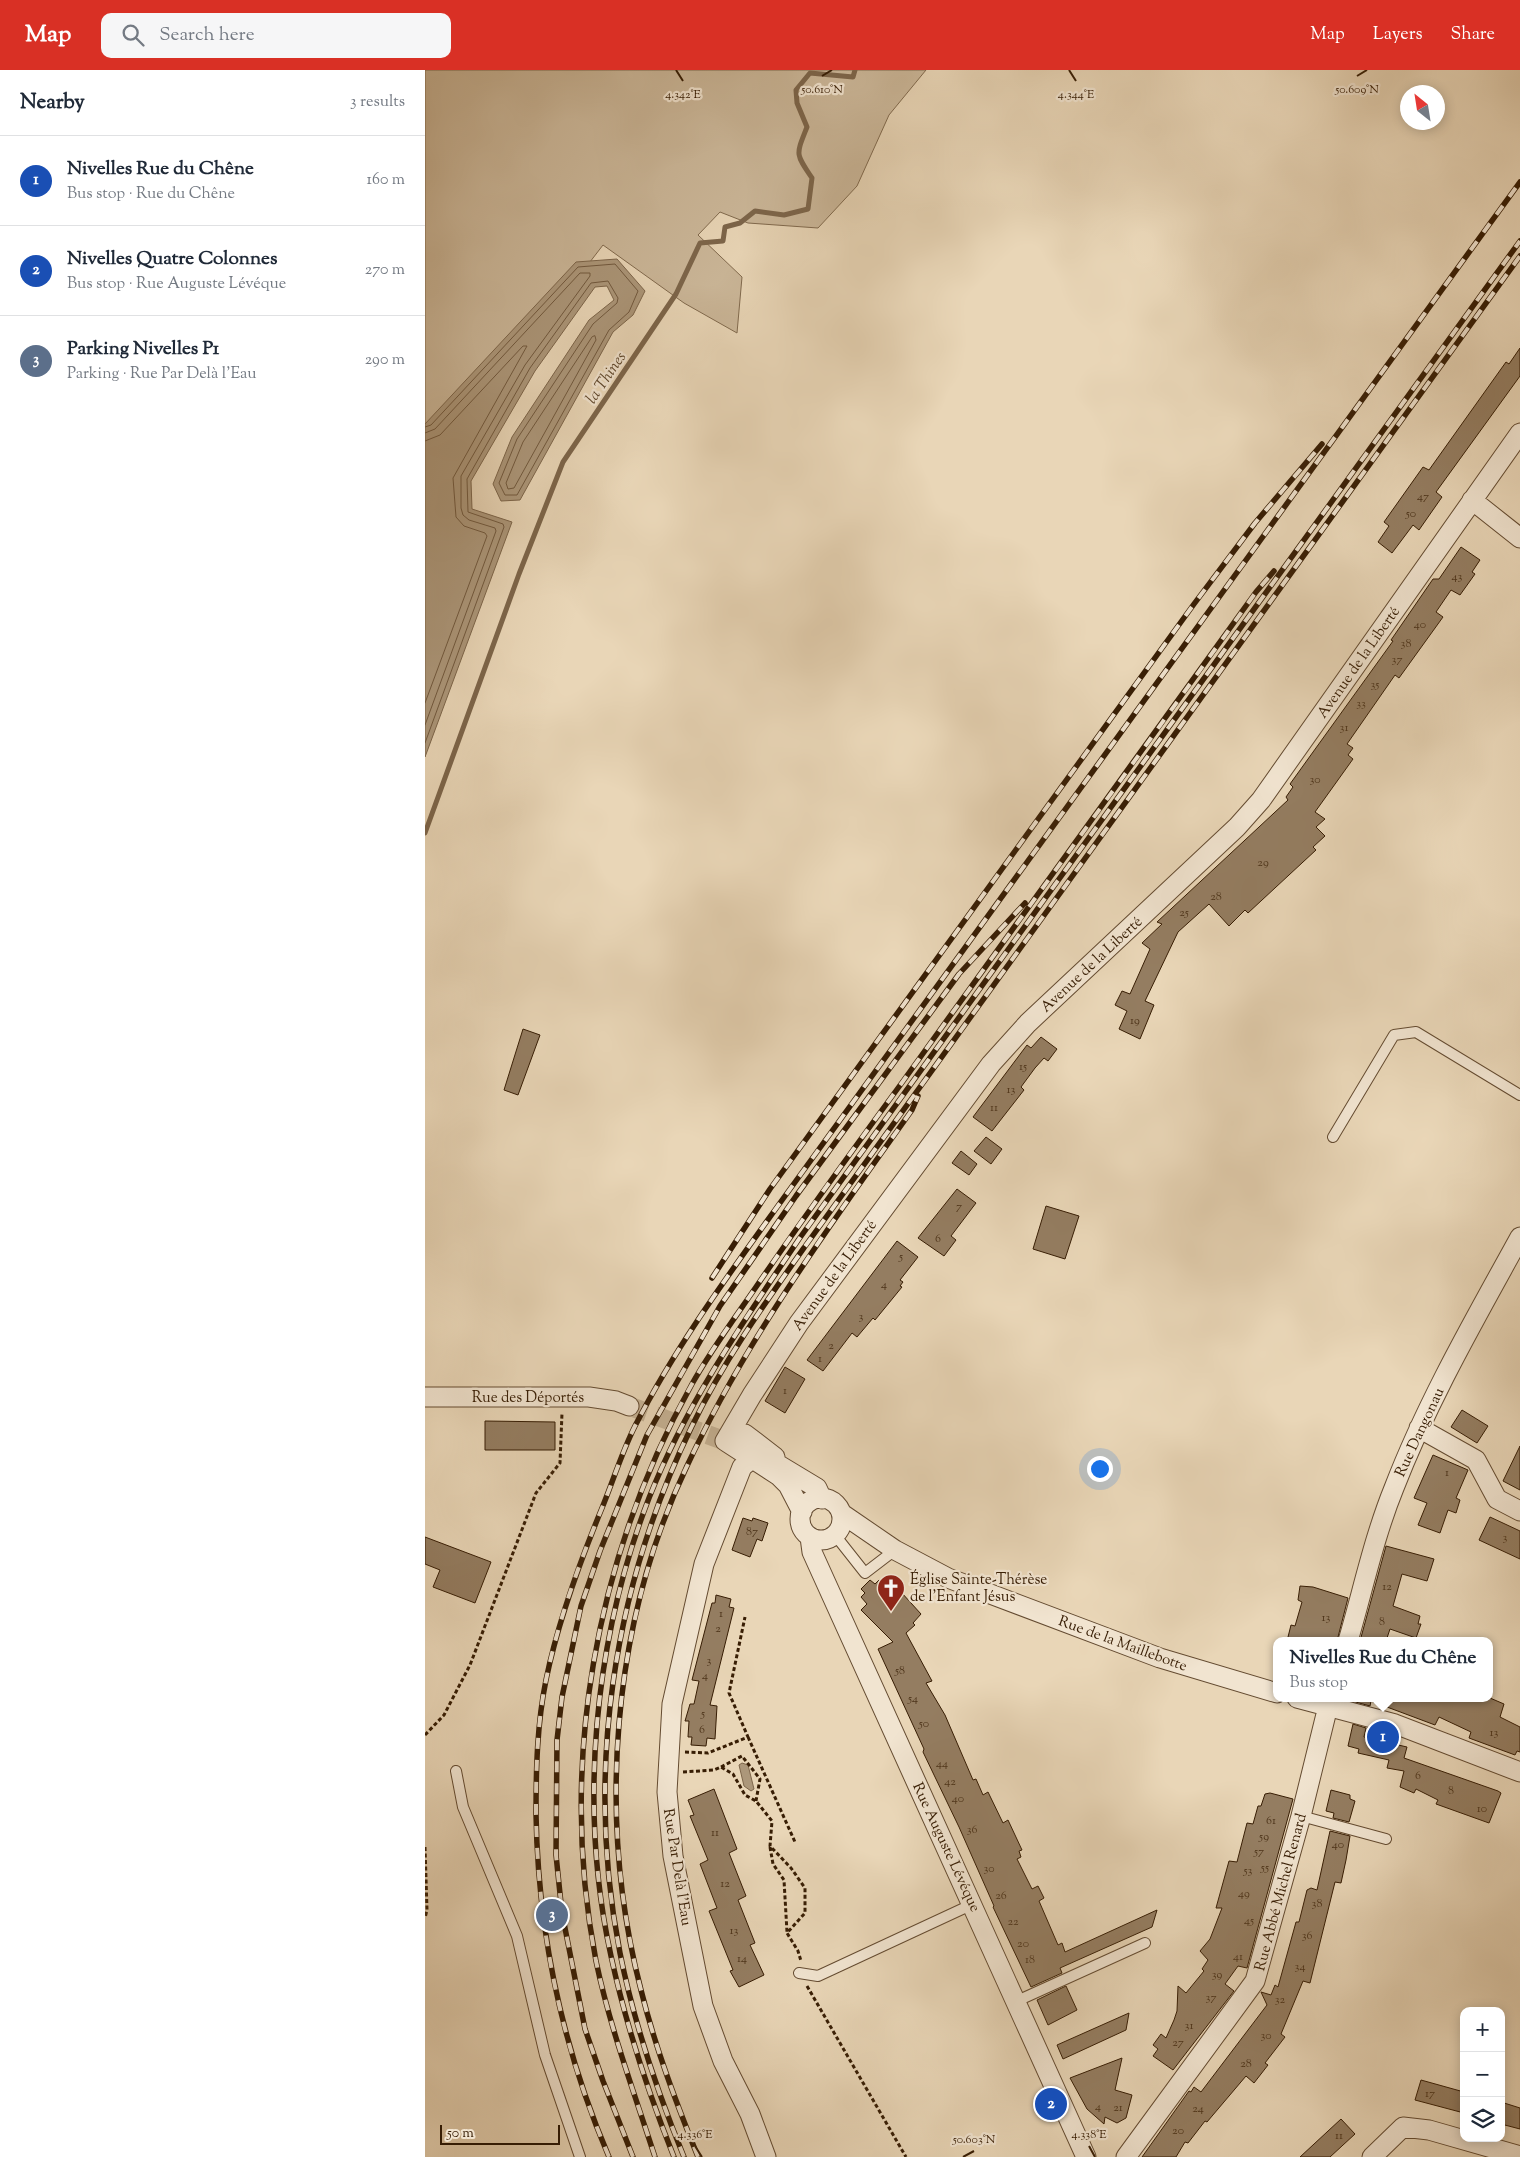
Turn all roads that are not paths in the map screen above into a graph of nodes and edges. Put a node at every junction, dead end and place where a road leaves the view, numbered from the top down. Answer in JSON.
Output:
{"nodes":[{"id":1,"x":1520,"y":433,"type":"edge"},
{"id":2,"x":1472,"y":500,"type":"junction"},
{"id":3,"x":1520,"y":538,"type":"edge"},
{"id":4,"x":1520,"y":1095,"type":"edge"},
{"id":5,"x":1333,"y":1137,"type":"dead end"},
{"id":6,"x":1520,"y":1237,"type":"edge"},
{"id":7,"x":425,"y":1397,"type":"edge"},
{"id":8,"x":629,"y":1406,"type":"tunnel mouth"},
{"id":9,"x":1419,"y":1428,"type":"junction"},
{"id":10,"x":725,"y":1441,"type":"junction"},
{"id":11,"x":752,"y":1457,"type":"junction"},
{"id":12,"x":795,"y":1472,"type":"junction"},
{"id":13,"x":822,"y":1499,"type":"junction"},
{"id":14,"x":1520,"y":1511,"type":"edge"},
{"id":15,"x":802,"y":1512,"type":"junction"},
{"id":16,"x":841,"y":1513,"type":"junction"},
{"id":17,"x":835,"y":1534,"type":"junction"},
{"id":18,"x":811,"y":1537,"type":"junction"},
{"id":19,"x":895,"y":1550,"type":"junction"},
{"id":20,"x":1349,"y":1637,"type":"edge"},
{"id":21,"x":1273,"y":1692,"type":"edge"},
{"id":22,"x":1328,"y":1702,"type":"edge"},
{"id":23,"x":456,"y":1771,"type":"dead end"},
{"id":24,"x":1520,"y":1772,"type":"edge"},
{"id":25,"x":1301,"y":1816,"type":"junction"},
{"id":26,"x":1386,"y":1839,"type":"dead end"},
{"id":27,"x":973,"y":1904,"type":"junction"},
{"id":28,"x":1145,"y":1943,"type":"dead end"},
{"id":29,"x":799,"y":1973,"type":"road end"},
{"id":30,"x":1017,"y":2002,"type":"junction"},
{"id":31,"x":1520,"y":2156,"type":"edge"},
{"id":32,"x":580,"y":2157,"type":"edge"},
{"id":33,"x":766,"y":2157,"type":"edge"},
{"id":34,"x":1086,"y":2157,"type":"edge"},
{"id":35,"x":1126,"y":2157,"type":"edge"},
{"id":36,"x":1372,"y":2157,"type":"edge"}],
"edges":[{"from":1,"to":2,"type":"street","name":"Avenue de la Liberté"},
{"from":2,"to":3,"type":"street"},
{"from":2,"to":10,"type":"street","name":"Avenue de la Liberté"},
{"from":4,"to":5,"type":"lane"},
{"from":6,"to":9,"type":"street","name":"Rue Dangonau"},
{"from":7,"to":8,"type":"street","name":"Rue des Déportés"},
{"from":9,"to":14,"type":"street"},
{"from":9,"to":20,"type":"street","name":"Rue Dangonau"},
{"from":10,"to":11,"type":"street"},
{"from":10,"to":12,"type":"street"},
{"from":11,"to":12,"type":"street"},
{"from":11,"to":15,"type":"street"},
{"from":11,"to":33,"type":"street","name":"Rue Par Delà l'Eau"},
{"from":12,"to":13,"type":"street"},
{"from":13,"to":15,"type":"street"},
{"from":13,"to":16,"type":"street"},
{"from":15,"to":18,"type":"street"},
{"from":16,"to":17,"type":"street"},
{"from":16,"to":19,"type":"street","name":"Rue de la Maillebotte"},
{"from":17,"to":18,"type":"street"},
{"from":17,"to":19,"type":"lane"},
{"from":18,"to":27,"type":"street","name":"Rue Auguste Lévéque"},
{"from":19,"to":21,"type":"street","name":"Rue de la Maillebotte"},
{"from":22,"to":24,"type":"street"},
{"from":22,"to":25,"type":"street","name":"Rue Abbé Michel Renard"},
{"from":23,"to":32,"type":"lane"},
{"from":25,"to":26,"type":"lane"},
{"from":25,"to":35,"type":"street","name":"Rue Abbé Michel Renard"},
{"from":27,"to":29,"type":"lane"},
{"from":27,"to":30,"type":"street","name":"Rue Auguste Lévéque"},
{"from":28,"to":30,"type":"lane"},
{"from":30,"to":34,"type":"street","name":"Rue Auguste Lévéque"},
{"from":31,"to":36,"type":"street"}]}
